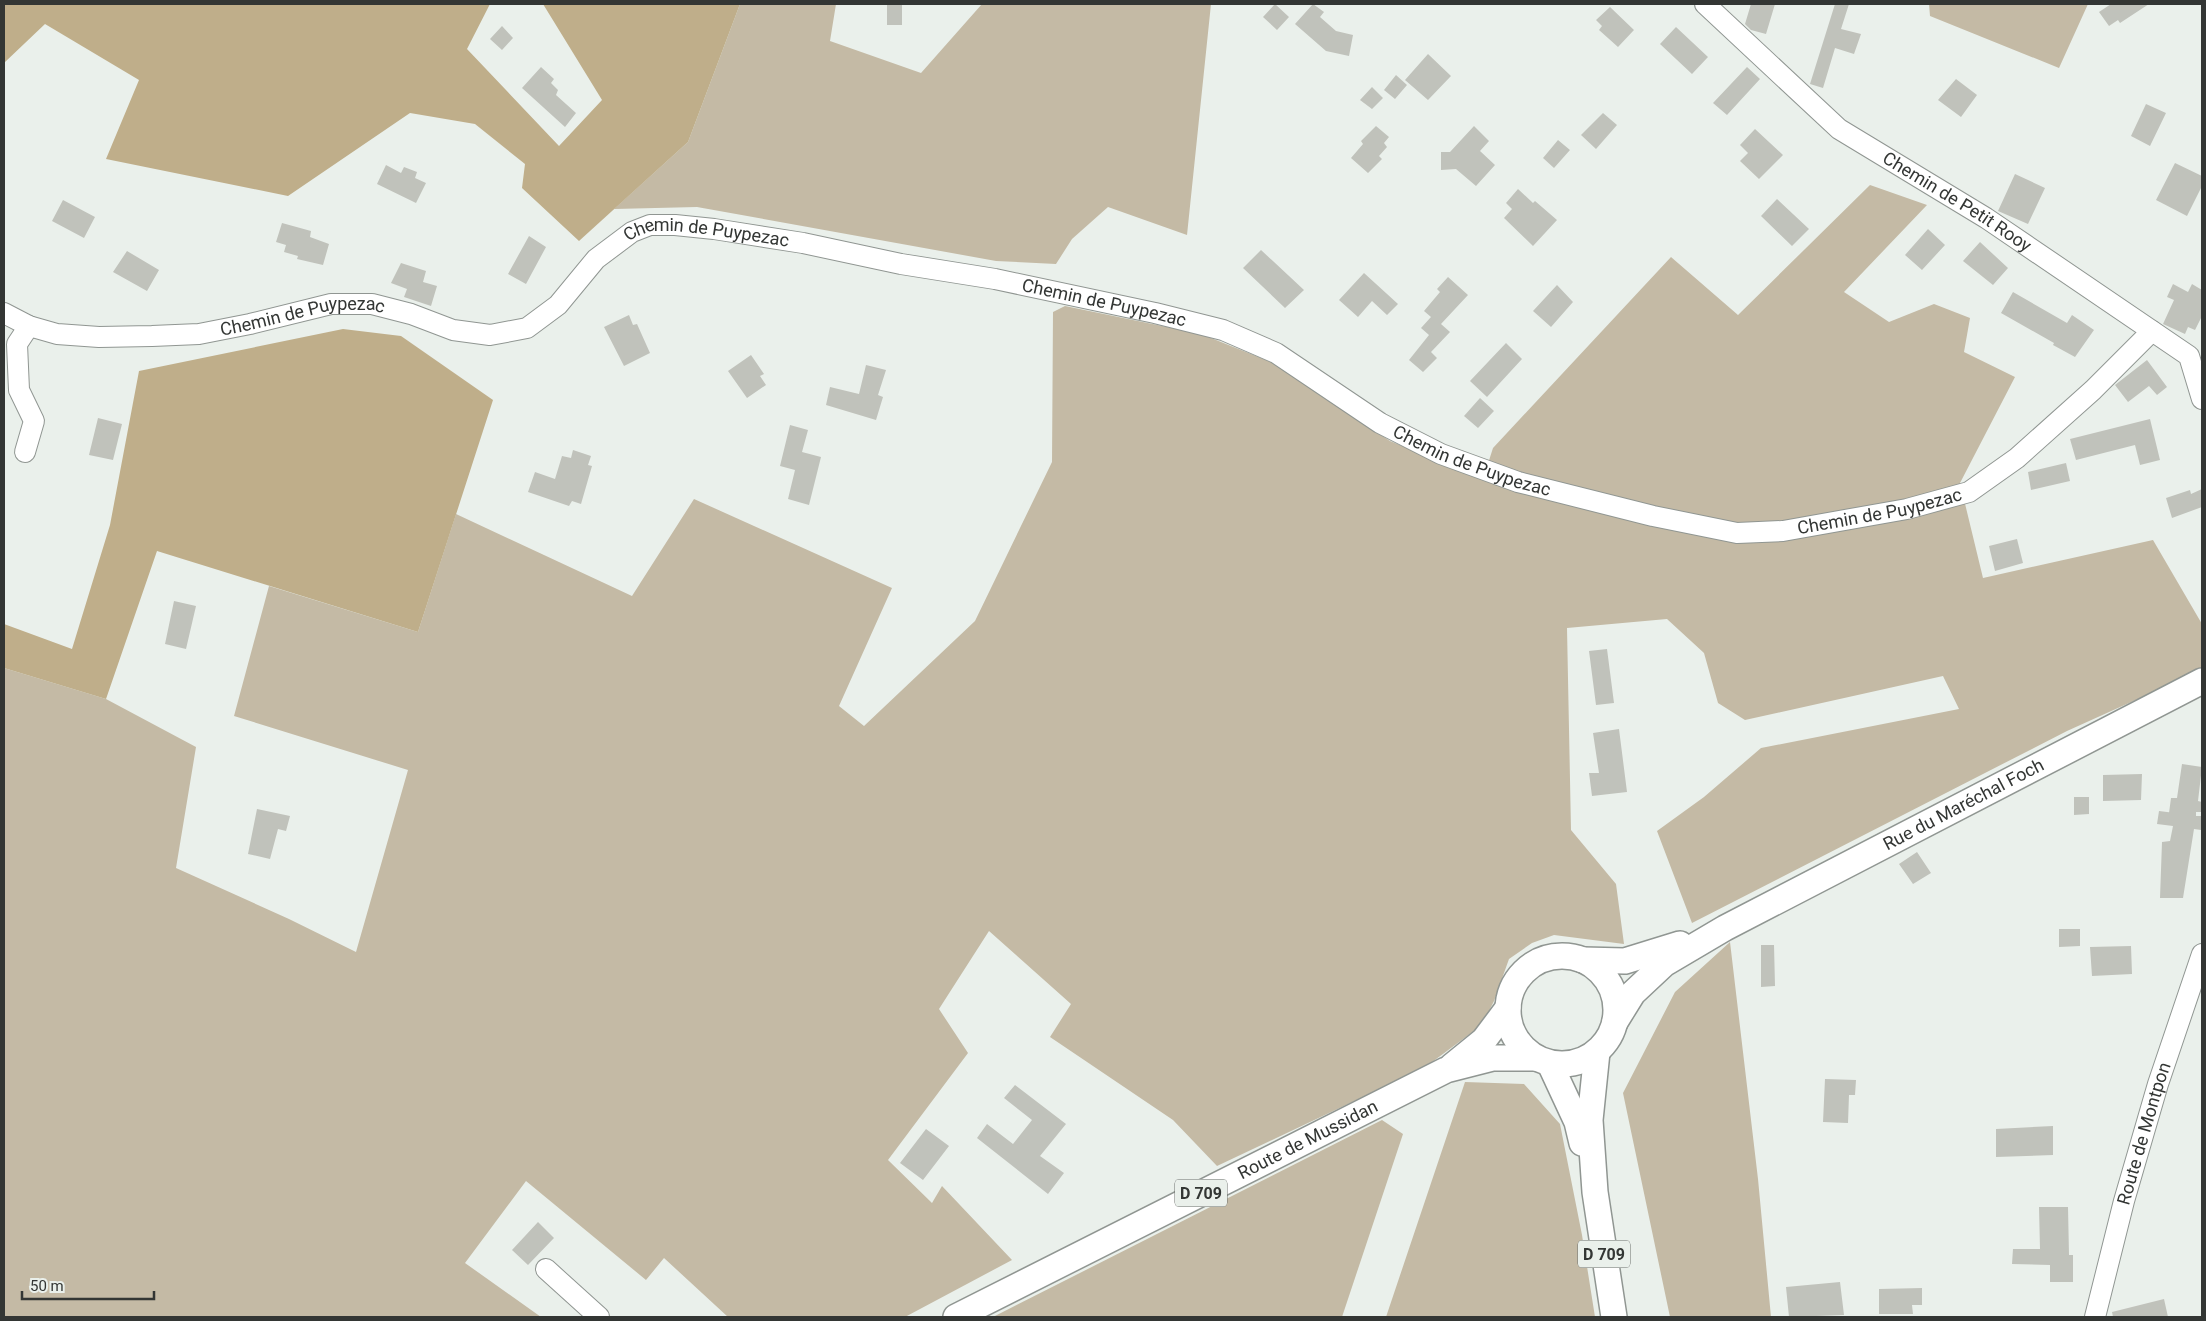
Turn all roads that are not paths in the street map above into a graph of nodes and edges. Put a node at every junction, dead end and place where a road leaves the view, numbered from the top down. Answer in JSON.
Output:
{"nodes":[{"id":1,"x":1705,"y":4,"type":"edge"},
{"id":2,"x":4,"y":313,"type":"edge"},
{"id":3,"x":29,"y":326,"type":"junction"},
{"id":4,"x":2152,"y":331,"type":"junction"},
{"id":5,"x":2202,"y":399,"type":"edge"},
{"id":6,"x":25,"y":452,"type":"dead end"},
{"id":7,"x":2202,"y":681,"type":"edge"},
{"id":8,"x":1725,"y":928,"type":"junction"},
{"id":9,"x":2202,"y":954,"type":"edge"},
{"id":10,"x":1583,"y":960,"type":"junction"},
{"id":11,"x":1508,"y":1008,"type":"junction"},
{"id":12,"x":1615,"y":1022,"type":"junction"},
{"id":13,"x":1597,"y":1052,"type":"junction"},
{"id":14,"x":1543,"y":1061,"type":"junction"},
{"id":15,"x":1446,"y":1070,"type":"junction"},
{"id":16,"x":1595,"y":1192,"type":"junction"},
{"id":17,"x":546,"y":1269,"type":"dead end"},
{"id":18,"x":599,"y":1317,"type":"edge"},
{"id":19,"x":956,"y":1317,"type":"edge"},
{"id":20,"x":1614,"y":1317,"type":"edge"},
{"id":21,"x":2095,"y":1317,"type":"edge"}],
"edges":[{"from":1,"to":4,"type":"street","name":"Chemin de Petit Rooy"},
{"from":2,"to":3,"type":"street","name":"Chemin de Puypezac"},
{"from":3,"to":4,"type":"street","name":"Chemin de Puypezac"},
{"from":3,"to":6,"type":"street"},
{"from":4,"to":5,"type":"street","name":"Chemin de Petit Rooy"},
{"from":7,"to":8,"type":"main road","name":"Rue du Maréchal Foch"},
{"from":8,"to":10,"type":"main road","name":"Rue du Maréchal Foch"},
{"from":8,"to":12,"type":"main road","name":"Rue du Maréchal Foch"},
{"from":9,"to":21,"type":"street","name":"Route de Montpon"},
{"from":10,"to":11,"type":"main road"},
{"from":10,"to":12,"type":"main road"},
{"from":11,"to":14,"type":"main road"},
{"from":11,"to":15,"type":"main road","name":"Route de Mussidan","number":"D 709"},
{"from":12,"to":13,"type":"main road"},
{"from":13,"to":14,"type":"main road"},
{"from":13,"to":16,"type":"main road","number":"D 709"},
{"from":14,"to":15,"type":"main road","name":"Route de Mussidan","number":"D 709"},
{"from":14,"to":16,"type":"main road","number":"D 709"},
{"from":15,"to":19,"type":"main road","name":"Route de Mussidan","number":"D 709"},
{"from":16,"to":20,"type":"main road","number":"D 709"},
{"from":17,"to":18,"type":"street"}]}
